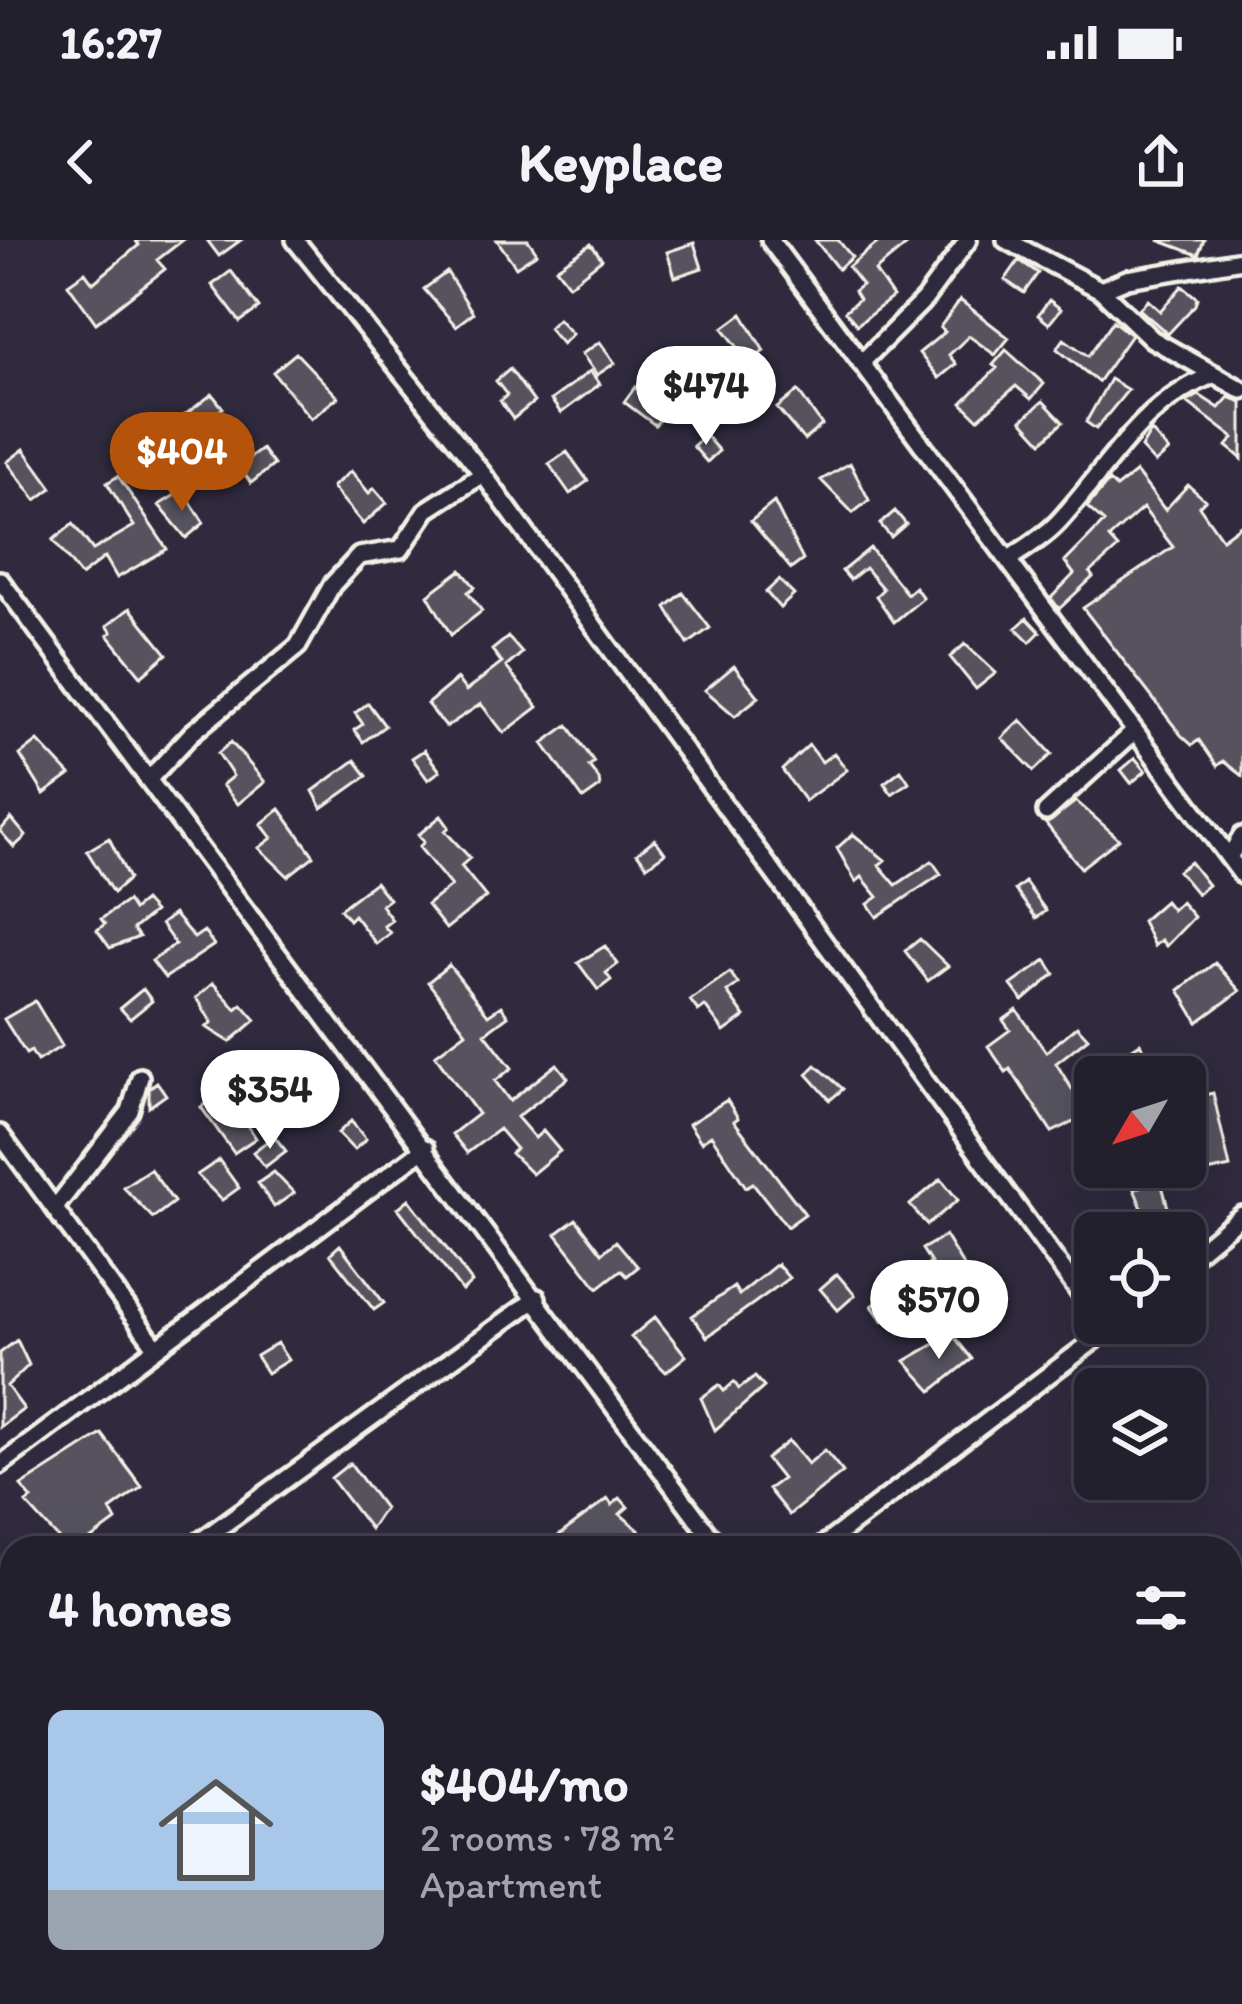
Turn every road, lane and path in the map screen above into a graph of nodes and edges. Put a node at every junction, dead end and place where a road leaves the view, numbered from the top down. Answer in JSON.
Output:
{"nodes":[{"id":1,"x":296,"y":240,"type":"edge"},
{"id":2,"x":770,"y":240,"type":"edge"},
{"id":3,"x":968,"y":240,"type":"edge"},
{"id":4,"x":1006,"y":240,"type":"edge"},
{"id":5,"x":1242,"y":260,"type":"edge"},
{"id":6,"x":1101,"y":290,"type":"junction"},
{"id":7,"x":1174,"y":352,"type":"junction"},
{"id":8,"x":861,"y":364,"type":"junction"},
{"id":9,"x":1214,"y":374,"type":"junction"},
{"id":10,"x":1242,"y":390,"type":"edge"},
{"id":11,"x":1174,"y":391,"type":"junction"},
{"id":12,"x":483,"y":474,"type":"junction"},
{"id":13,"x":1008,"y":560,"type":"junction"},
{"id":14,"x":0,"y":580,"type":"edge"},
{"id":15,"x":1135,"y":731,"type":"junction"},
{"id":16,"x":150,"y":778,"type":"junction"},
{"id":17,"x":1046,"y":812,"type":"dead end"},
{"id":18,"x":1242,"y":836,"type":"edge"},
{"id":19,"x":1229,"y":857,"type":"junction"},
{"id":20,"x":1242,"y":874,"type":"edge"},
{"id":21,"x":140,"y":1077,"type":"dead end"},
{"id":22,"x":0,"y":1134,"type":"edge"},
{"id":23,"x":424,"y":1148,"type":"junction"},
{"id":24,"x":55,"y":1208,"type":"junction"},
{"id":25,"x":1242,"y":1215,"type":"edge"},
{"id":26,"x":1206,"y":1245,"type":"edge"},
{"id":27,"x":1074,"y":1285,"type":"edge"},
{"id":28,"x":537,"y":1298,"type":"junction"},
{"id":29,"x":1086,"y":1344,"type":"edge"},
{"id":30,"x":156,"y":1347,"type":"junction"},
{"id":31,"x":0,"y":1465,"type":"edge"},
{"id":32,"x":208,"y":1536,"type":"edge"},
{"id":33,"x":710,"y":1536,"type":"edge"},
{"id":34,"x":836,"y":1536,"type":"edge"}],
"edges":[{"from":1,"to":12,"type":"street"},
{"from":2,"to":8,"type":"street"},
{"from":3,"to":8,"type":"street"},
{"from":4,"to":6,"type":"street"},
{"from":5,"to":6,"type":"street"},
{"from":6,"to":7,"type":"street"},
{"from":7,"to":9,"type":"street"},
{"from":7,"to":11,"type":"street"},
{"from":8,"to":13,"type":"street"},
{"from":9,"to":10,"type":"street"},
{"from":9,"to":11,"type":"street"},
{"from":11,"to":13,"type":"street"},
{"from":12,"to":16,"type":"street"},
{"from":12,"to":27,"type":"street"},
{"from":13,"to":15,"type":"street"},
{"from":14,"to":16,"type":"street"},
{"from":15,"to":17,"type":"street"},
{"from":15,"to":19,"type":"street"},
{"from":16,"to":23,"type":"street"},
{"from":18,"to":19,"type":"street"},
{"from":19,"to":20,"type":"street"},
{"from":21,"to":24,"type":"street"},
{"from":22,"to":24,"type":"street"},
{"from":23,"to":28,"type":"street"},
{"from":23,"to":30,"type":"street"},
{"from":24,"to":30,"type":"street"},
{"from":25,"to":26,"type":"street"},
{"from":28,"to":32,"type":"street"},
{"from":28,"to":33,"type":"street"},
{"from":29,"to":34,"type":"street"},
{"from":30,"to":31,"type":"street"}]}
